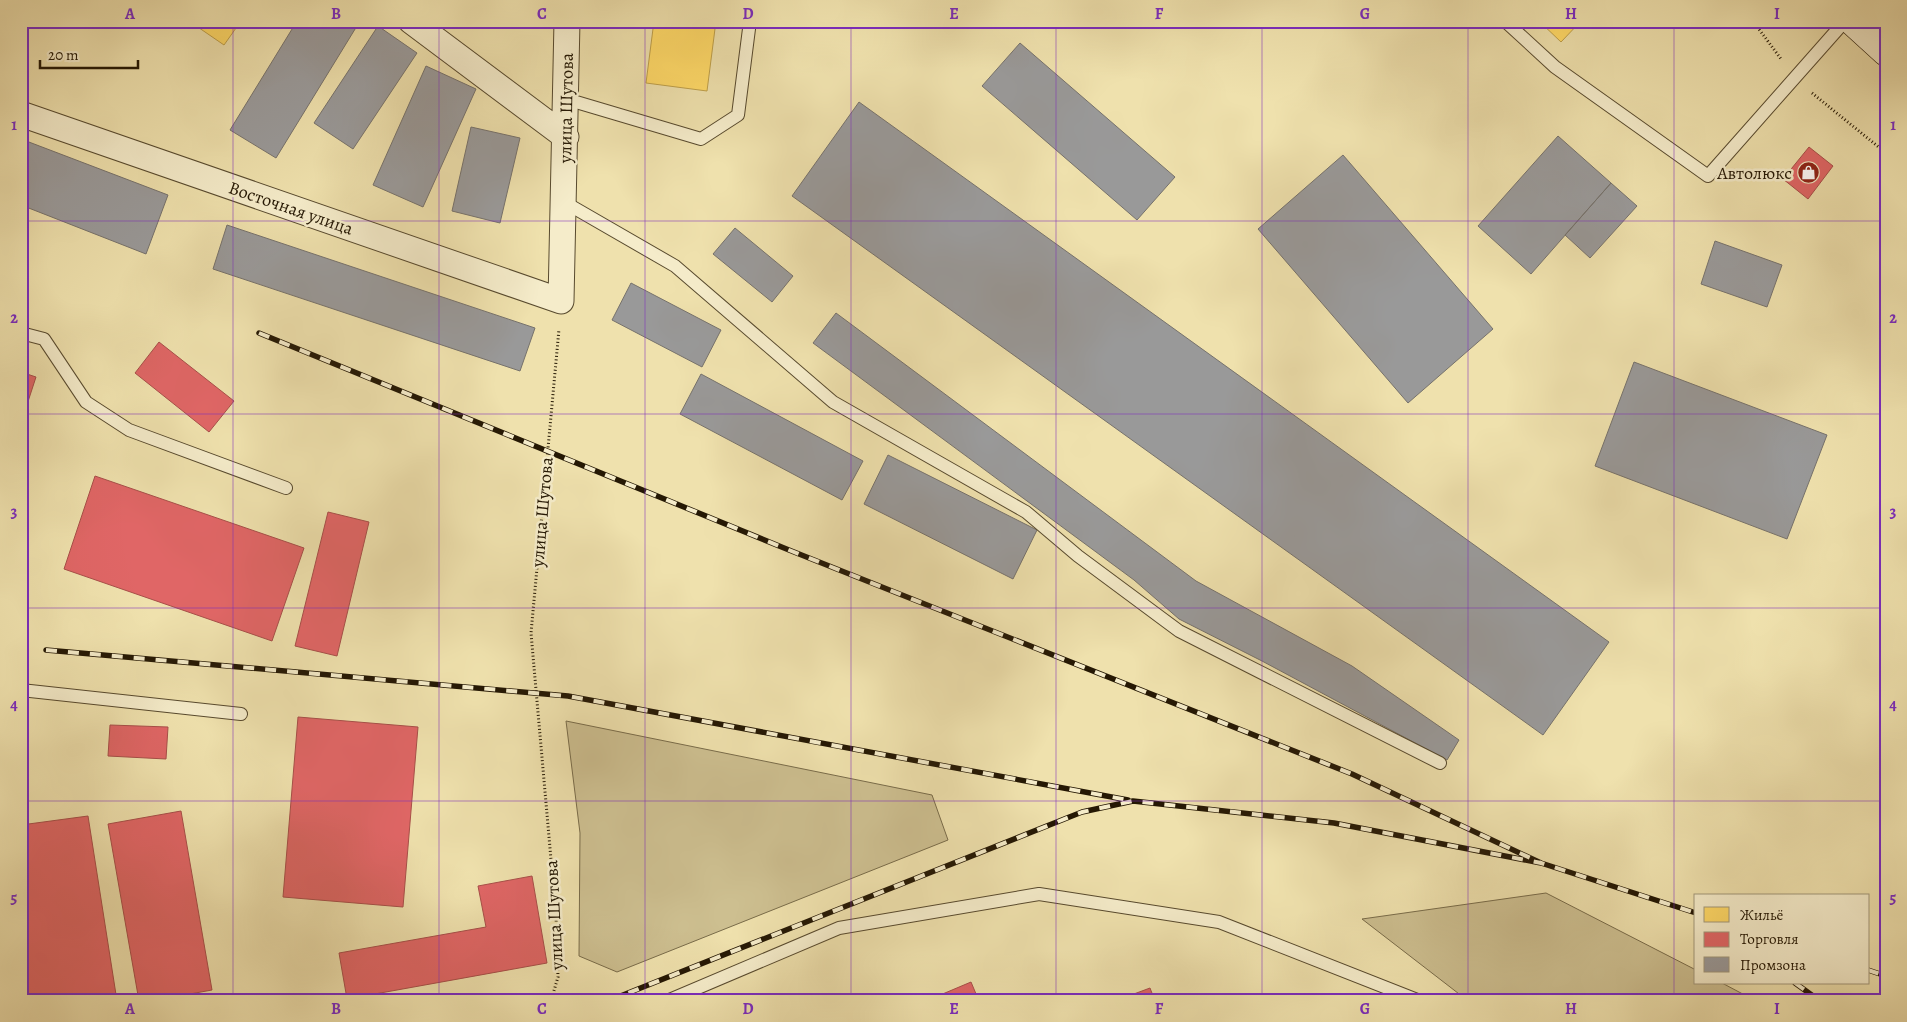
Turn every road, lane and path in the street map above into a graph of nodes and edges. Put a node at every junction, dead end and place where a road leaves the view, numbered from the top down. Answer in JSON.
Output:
{"nodes":[{"id":1,"x":411,"y":21,"type":"edge"},
{"id":2,"x":567,"y":21,"type":"edge"},
{"id":3,"x":750,"y":21,"type":"edge"},
{"id":4,"x":1505,"y":21,"type":"edge"},
{"id":5,"x":1753,"y":21,"type":"edge"},
{"id":6,"x":1845,"y":21,"type":"edge"},
{"id":7,"x":1852,"y":21,"type":"edge"},
{"id":8,"x":1886,"y":52,"type":"edge"},
{"id":9,"x":1794,"y":78,"type":"junction"},
{"id":10,"x":566,"y":99,"type":"junction"},
{"id":11,"x":21,"y":114,"type":"edge"},
{"id":12,"x":566,"y":137,"type":"junction"},
{"id":13,"x":1886,"y":153,"type":"edge"},
{"id":14,"x":564,"y":202,"type":"junction"},
{"id":15,"x":562,"y":302,"type":"junction"},
{"id":16,"x":21,"y":333,"type":"edge"},
{"id":17,"x":286,"y":488,"type":"dead end"},
{"id":18,"x":21,"y":690,"type":"edge"},
{"id":19,"x":241,"y":714,"type":"dead end"},
{"id":20,"x":1440,"y":763,"type":"dead end"},
{"id":21,"x":550,"y":1001,"type":"edge"},
{"id":22,"x":667,"y":1001,"type":"edge"},
{"id":23,"x":1420,"y":1001,"type":"edge"},
{"id":24,"x":1822,"y":1001,"type":"edge"},
{"id":25,"x":1865,"y":1001,"type":"edge"}],
"edges":[{"from":1,"to":12,"type":"street"},
{"from":2,"to":10,"type":"street","name":"улица Шутова"},
{"from":3,"to":10,"type":"lane"},
{"from":4,"to":9,"type":"lane"},
{"from":5,"to":9,"type":"path"},
{"from":6,"to":9,"type":"lane"},
{"from":7,"to":8,"type":"street"},
{"from":9,"to":13,"type":"path"},
{"from":10,"to":12,"type":"street","name":"улица Шутова"},
{"from":11,"to":15,"type":"street","name":"Восточная улица"},
{"from":12,"to":14,"type":"street","name":"улица Шутова"},
{"from":14,"to":15,"type":"street","name":"улица Шутова"},
{"from":14,"to":20,"type":"lane"},
{"from":15,"to":21,"type":"path","name":"улица Шутова"},
{"from":16,"to":17,"type":"lane"},
{"from":18,"to":19,"type":"lane"},
{"from":22,"to":23,"type":"lane"},
{"from":24,"to":25,"type":"path"}]}
